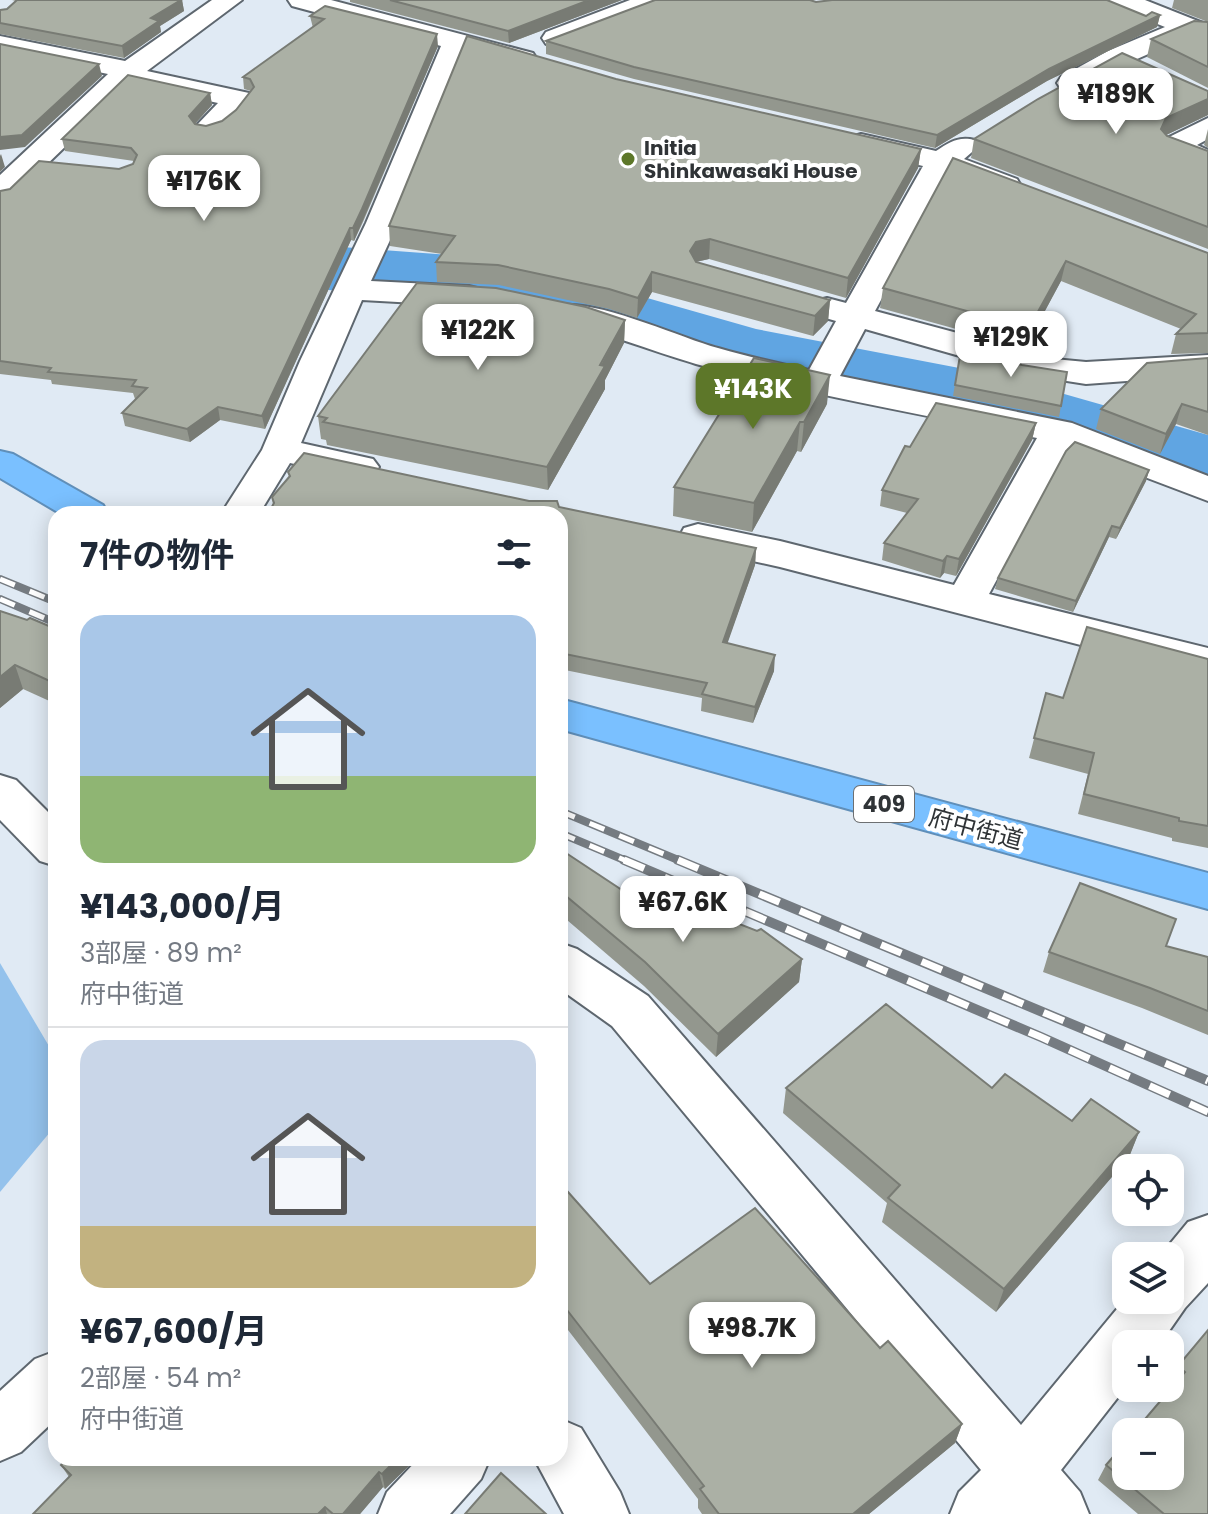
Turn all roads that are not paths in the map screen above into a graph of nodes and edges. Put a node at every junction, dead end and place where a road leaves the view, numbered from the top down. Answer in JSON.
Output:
{"nodes":[{"id":1,"x":229,"y":0,"type":"edge"},
{"id":2,"x":301,"y":0,"type":"edge"},
{"id":3,"x":654,"y":0,"type":"edge"},
{"id":4,"x":1121,"y":0,"type":"edge"},
{"id":5,"x":1198,"y":30,"type":"edge"},
{"id":6,"x":457,"y":40,"type":"junction"},
{"id":7,"x":0,"y":44,"type":"edge"},
{"id":8,"x":511,"y":55,"type":"junction"},
{"id":9,"x":1118,"y":57,"type":"junction"},
{"id":10,"x":555,"y":68,"type":"edge"},
{"id":11,"x":127,"y":72,"type":"junction"},
{"id":12,"x":1155,"y":75,"type":"edge"},
{"id":13,"x":1051,"y":94,"type":"edge"},
{"id":14,"x":1208,"y":127,"type":"edge"},
{"id":15,"x":209,"y":128,"type":"edge"},
{"id":16,"x":988,"y":131,"type":"edge"},
{"id":17,"x":828,"y":135,"type":"edge"},
{"id":18,"x":0,"y":157,"type":"edge"},
{"id":19,"x":32,"y":161,"type":"junction"},
{"id":20,"x":941,"y":161,"type":"junction"},
{"id":21,"x":1208,"y":161,"type":"edge"},
{"id":22,"x":77,"y":165,"type":"edge"},
{"id":23,"x":0,"y":192,"type":"edge"},
{"id":24,"x":1030,"y":195,"type":"edge"},
{"id":25,"x":356,"y":278,"type":"junction"},
{"id":26,"x":498,"y":298,"type":"edge"},
{"id":27,"x":794,"y":299,"type":"edge"},
{"id":28,"x":540,"y":307,"type":"edge"},
{"id":29,"x":856,"y":315,"type":"junction"},
{"id":30,"x":1208,"y":365,"type":"edge"},
{"id":31,"x":1167,"y":368,"type":"junction"},
{"id":32,"x":1208,"y":381,"type":"edge"},
{"id":33,"x":819,"y":383,"type":"junction"},
{"id":34,"x":1059,"y":431,"type":"junction"},
{"id":35,"x":280,"y":450,"type":"junction"},
{"id":36,"x":0,"y":462,"type":"edge"},
{"id":37,"x":390,"y":473,"type":"edge"},
{"id":38,"x":1208,"y":489,"type":"edge"},
{"id":39,"x":75,"y":506,"type":"edge"},
{"id":40,"x":245,"y":506,"type":"edge"},
{"id":41,"x":655,"y":528,"type":"edge"},
{"id":42,"x":965,"y":601,"type":"junction"},
{"id":43,"x":1208,"y":663,"type":"edge"},
{"id":44,"x":568,"y":716,"type":"edge"},
{"id":45,"x":0,"y":792,"type":"edge"},
{"id":46,"x":48,"y":840,"type":"edge"},
{"id":47,"x":1208,"y":891,"type":"edge"},
{"id":48,"x":568,"y":968,"type":"edge"},
{"id":49,"x":1208,"y":1240,"type":"edge"},
{"id":50,"x":1184,"y":1270,"type":"edge"},
{"id":51,"x":1150,"y":1314,"type":"edge"},
{"id":52,"x":48,"y":1386,"type":"edge"},
{"id":53,"x":0,"y":1431,"type":"edge"},
{"id":54,"x":568,"y":1463,"type":"edge"},
{"id":55,"x":453,"y":1466,"type":"edge"},
{"id":56,"x":1020,"y":1500,"type":"edge"},
{"id":57,"x":409,"y":1514,"type":"edge"},
{"id":58,"x":598,"y":1514,"type":"edge"}],
"edges":[{"from":1,"to":11,"type":"street"},
{"from":2,"to":6,"type":"street"},
{"from":3,"to":8,"type":"street"},
{"from":4,"to":5,"type":"street"},
{"from":5,"to":9,"type":"street"},
{"from":6,"to":8,"type":"street"},
{"from":6,"to":25,"type":"street"},
{"from":7,"to":11,"type":"street"},
{"from":8,"to":10,"type":"street"},
{"from":9,"to":12,"type":"street"},
{"from":9,"to":13,"type":"street"},
{"from":11,"to":15,"type":"street"},
{"from":11,"to":19,"type":"street"},
{"from":14,"to":21,"type":"street"},
{"from":16,"to":20,"type":"street"},
{"from":17,"to":20,"type":"street"},
{"from":18,"to":19,"type":"street"},
{"from":19,"to":22,"type":"street"},
{"from":19,"to":23,"type":"street"},
{"from":20,"to":24,"type":"street"},
{"from":20,"to":29,"type":"street"},
{"from":25,"to":26,"type":"street"},
{"from":25,"to":35,"type":"street"},
{"from":27,"to":29,"type":"street"},
{"from":28,"to":33,"type":"street"},
{"from":29,"to":31,"type":"street"},
{"from":29,"to":33,"type":"street"},
{"from":30,"to":31,"type":"street"},
{"from":31,"to":32,"type":"street"},
{"from":33,"to":34,"type":"street"},
{"from":34,"to":38,"type":"street"},
{"from":34,"to":42,"type":"street"},
{"from":35,"to":37,"type":"street"},
{"from":35,"to":40,"type":"street"},
{"from":36,"to":39,"type":"highway"},
{"from":41,"to":42,"type":"street"},
{"from":42,"to":43,"type":"street"},
{"from":44,"to":47,"type":"highway","name":"府中街道","number":"409"},
{"from":45,"to":46,"type":"street"},
{"from":48,"to":56,"type":"street"},
{"from":49,"to":50,"type":"street"},
{"from":51,"to":56,"type":"street"},
{"from":52,"to":53,"type":"street"},
{"from":54,"to":58,"type":"street"},
{"from":55,"to":57,"type":"street"}]}
